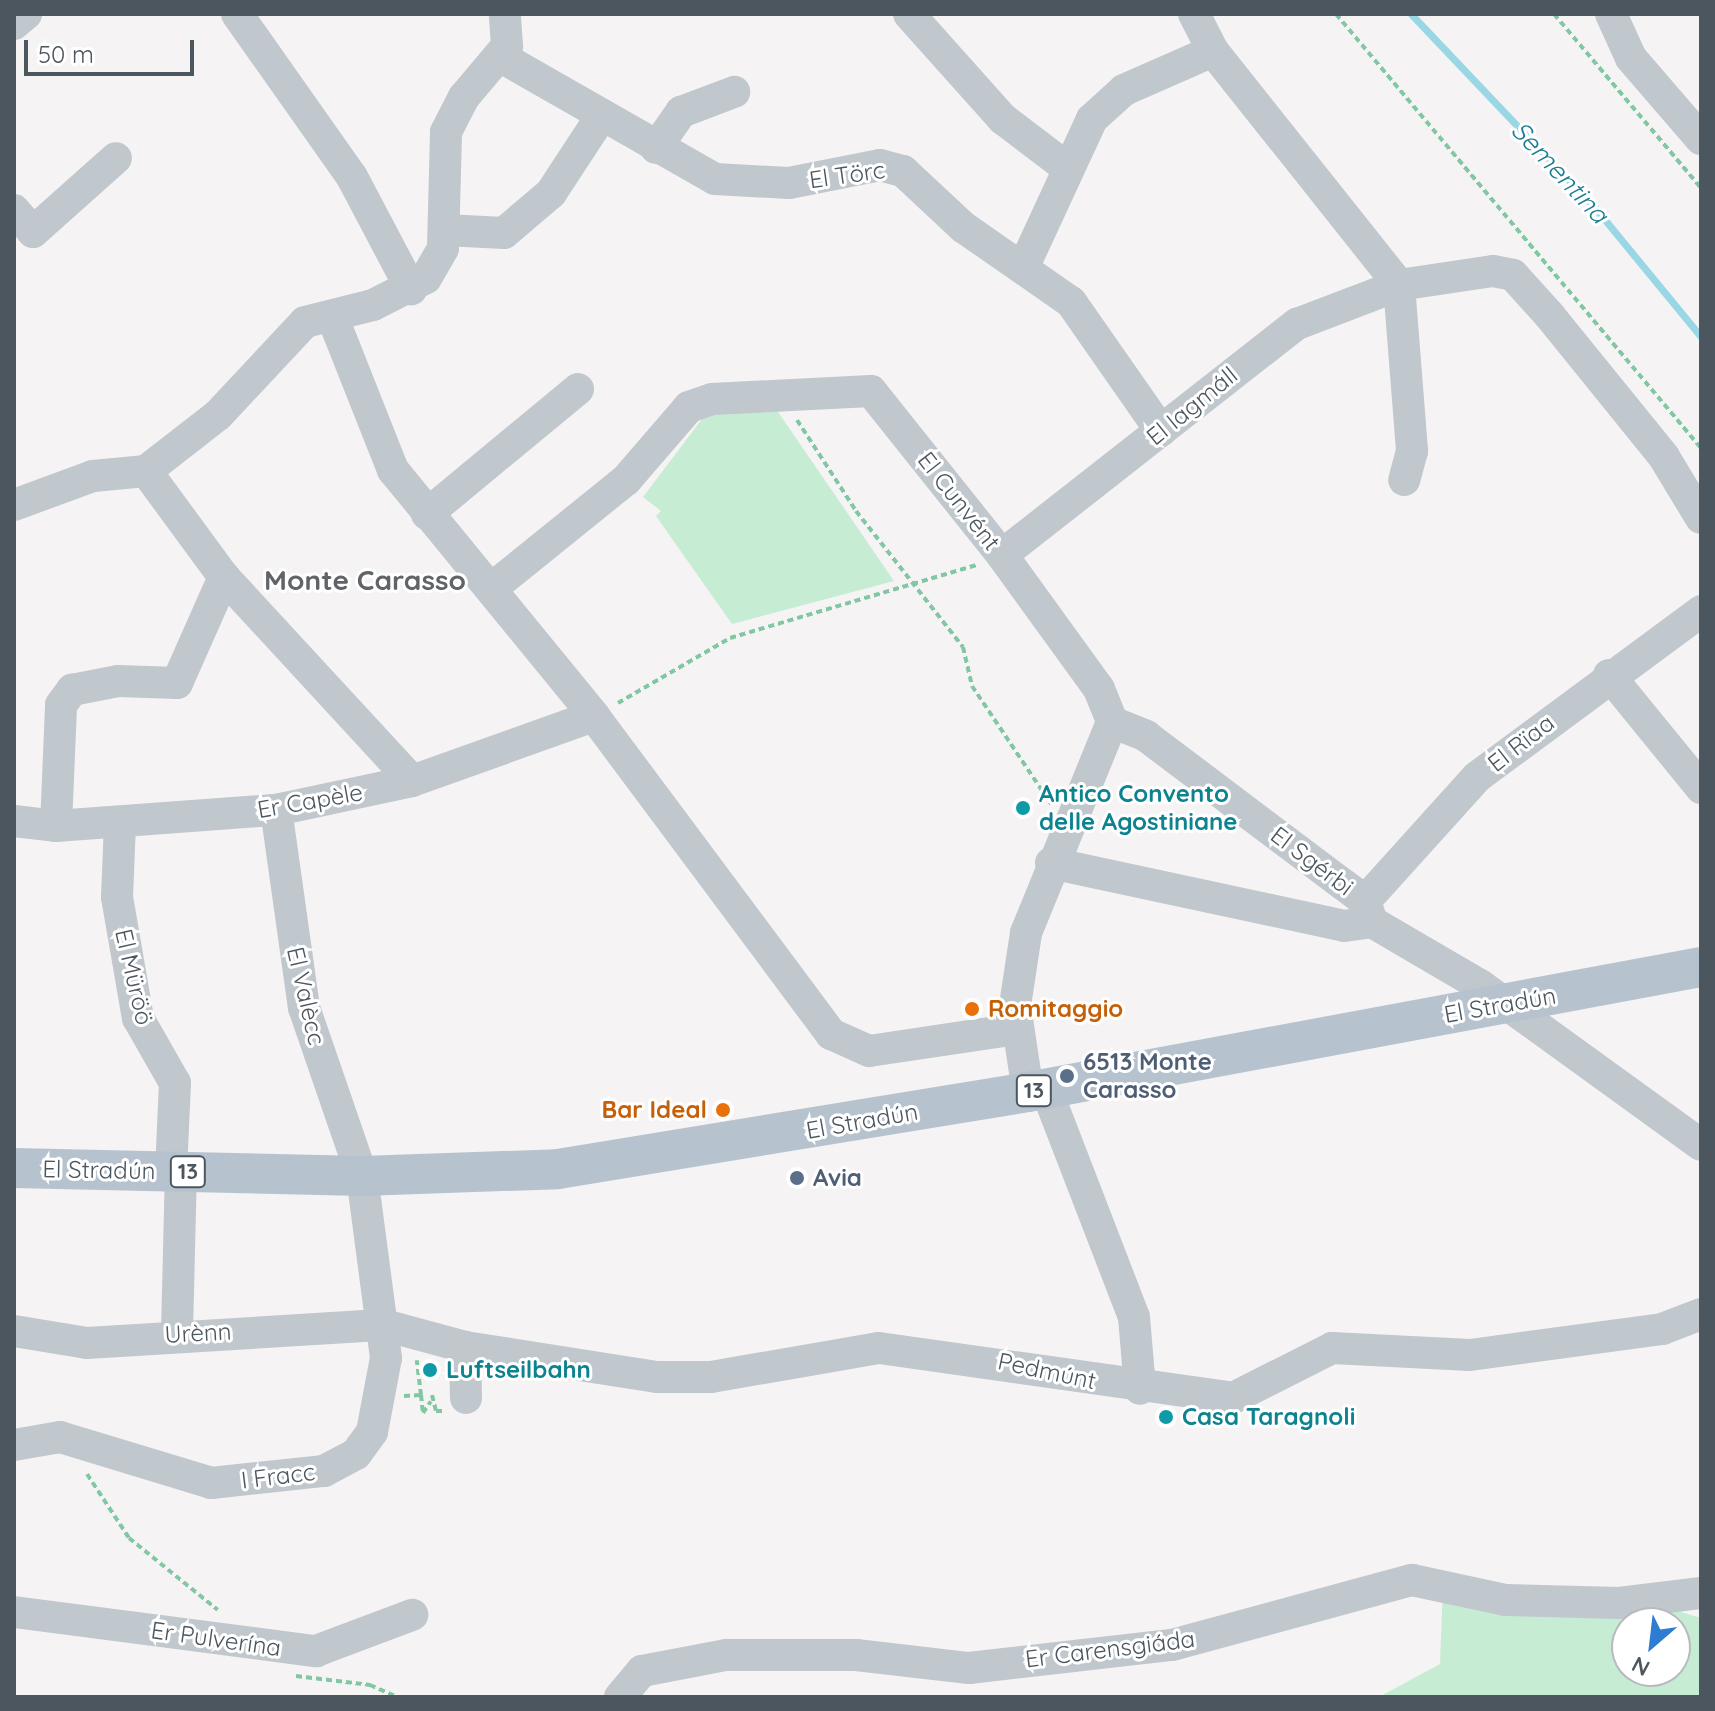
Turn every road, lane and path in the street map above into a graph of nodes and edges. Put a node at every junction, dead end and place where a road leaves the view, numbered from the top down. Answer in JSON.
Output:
{"nodes":[{"id":1,"x":26,"y":14,"type":"edge"},
{"id":2,"x":237,"y":14,"type":"edge"},
{"id":3,"x":505,"y":14,"type":"edge"},
{"id":4,"x":909,"y":14,"type":"edge"},
{"id":5,"x":1194,"y":14,"type":"edge"},
{"id":6,"x":1336,"y":14,"type":"edge"},
{"id":7,"x":1554,"y":14,"type":"edge"},
{"id":8,"x":1611,"y":14,"type":"edge"},
{"id":9,"x":14,"y":24,"type":"edge"},
{"id":10,"x":1213,"y":51,"type":"junction"},
{"id":11,"x":501,"y":57,"type":"junction"},
{"id":12,"x":734,"y":92,"type":"dead end"},
{"id":13,"x":602,"y":115,"type":"junction"},
{"id":14,"x":1701,"y":139,"type":"edge"},
{"id":15,"x":656,"y":148,"type":"junction"},
{"id":16,"x":116,"y":158,"type":"dead end"},
{"id":17,"x":1065,"y":166,"type":"junction"},
{"id":18,"x":1701,"y":188,"type":"edge"},
{"id":19,"x":14,"y":210,"type":"edge"},
{"id":20,"x":445,"y":230,"type":"junction"},
{"id":21,"x":1024,"y":266,"type":"junction"},
{"id":22,"x":1399,"y":285,"type":"junction"},
{"id":23,"x":411,"y":289,"type":"junction"},
{"id":24,"x":332,"y":316,"type":"junction"},
{"id":25,"x":578,"y":389,"type":"dead end"},
{"id":26,"x":780,"y":395,"type":"junction"},
{"id":27,"x":1161,"y":431,"type":"junction"},
{"id":28,"x":1701,"y":448,"type":"edge"},
{"id":29,"x":146,"y":471,"type":"junction"},
{"id":30,"x":1404,"y":480,"type":"dead end"},
{"id":31,"x":16,"y":501,"type":"edge"},
{"id":32,"x":427,"y":514,"type":"junction"},
{"id":33,"x":1701,"y":518,"type":"edge"},
{"id":34,"x":1002,"y":555,"type":"junction"},
{"id":35,"x":224,"y":577,"type":"junction"},
{"id":36,"x":492,"y":588,"type":"junction"},
{"id":37,"x":914,"y":589,"type":"junction"},
{"id":38,"x":1701,"y":611,"type":"edge"},
{"id":39,"x":1609,"y":675,"type":"junction"},
{"id":40,"x":594,"y":716,"type":"junction"},
{"id":41,"x":1112,"y":722,"type":"junction"},
{"id":42,"x":412,"y":781,"type":"junction"},
{"id":43,"x":1701,"y":788,"type":"edge"},
{"id":44,"x":276,"y":810,"type":"junction"},
{"id":45,"x":14,"y":821,"type":"edge"},
{"id":46,"x":120,"y":823,"type":"junction"},
{"id":47,"x":56,"y":826,"type":"junction"},
{"id":48,"x":1067,"y":828,"type":"junction"},
{"id":49,"x":1051,"y":863,"type":"junction"},
{"id":50,"x":1368,"y":912,"type":"junction"},
{"id":51,"x":1701,"y":967,"type":"edge"},
{"id":52,"x":1504,"y":1004,"type":"junction"},
{"id":53,"x":1016,"y":1029,"type":"junction"},
{"id":54,"x":1037,"y":1091,"type":"junction"},
{"id":55,"x":1701,"y":1145,"type":"edge"},
{"id":56,"x":14,"y":1168,"type":"edge"},
{"id":57,"x":176,"y":1171,"type":"junction"},
{"id":58,"x":362,"y":1176,"type":"junction"},
{"id":59,"x":1701,"y":1314,"type":"edge"},
{"id":60,"x":384,"y":1325,"type":"junction"},
{"id":61,"x":14,"y":1331,"type":"edge"},
{"id":62,"x":177,"y":1332,"type":"junction"},
{"id":63,"x":465,"y":1347,"type":"junction"},
{"id":64,"x":1140,"y":1389,"type":"junction"},
{"id":65,"x":421,"y":1395,"type":"dead end"},
{"id":66,"x":455,"y":1404,"type":"joint"},
{"id":67,"x":14,"y":1445,"type":"edge"},
{"id":68,"x":79,"y":1462,"type":"dead end"},
{"id":69,"x":1701,"y":1593,"type":"edge"},
{"id":70,"x":14,"y":1612,"type":"edge"},
{"id":71,"x":412,"y":1615,"type":"dead end"},
{"id":72,"x":246,"y":1638,"type":"junction"},
{"id":73,"x":293,"y":1650,"type":"junction"},
{"id":74,"x":397,"y":1697,"type":"edge"},
{"id":75,"x":620,"y":1697,"type":"edge"}],
"edges":[{"from":1,"to":9,"type":"street"},
{"from":2,"to":23,"type":"street"},
{"from":3,"to":11,"type":"street"},
{"from":4,"to":17,"type":"street"},
{"from":5,"to":10,"type":"street"},
{"from":6,"to":28,"type":"path"},
{"from":7,"to":18,"type":"path"},
{"from":8,"to":14,"type":"street"},
{"from":10,"to":17,"type":"street"},
{"from":10,"to":22,"type":"street"},
{"from":11,"to":13,"type":"street","name":"El Törc"},
{"from":11,"to":20,"type":"street"},
{"from":12,"to":15,"type":"street"},
{"from":13,"to":15,"type":"street","name":"El Törc"},
{"from":13,"to":20,"type":"street"},
{"from":15,"to":21,"type":"street","name":"El Törc"},
{"from":16,"to":19,"type":"street"},
{"from":17,"to":21,"type":"street"},
{"from":20,"to":23,"type":"street"},
{"from":21,"to":27,"type":"street","name":"El Törc"},
{"from":22,"to":27,"type":"street","name":"El Iagmáll"},
{"from":22,"to":30,"type":"street"},
{"from":22,"to":33,"type":"street"},
{"from":23,"to":24,"type":"street"},
{"from":24,"to":29,"type":"street"},
{"from":24,"to":32,"type":"street"},
{"from":25,"to":32,"type":"street"},
{"from":26,"to":34,"type":"street","name":"El Cunvént"},
{"from":26,"to":36,"type":"street","name":"El Cunvént"},
{"from":26,"to":37,"type":"path"},
{"from":27,"to":34,"type":"street","name":"El Iagmáll"},
{"from":29,"to":31,"type":"street"},
{"from":29,"to":35,"type":"street"},
{"from":32,"to":36,"type":"street"},
{"from":34,"to":37,"type":"path"},
{"from":34,"to":41,"type":"street","name":"El Cunvént"},
{"from":35,"to":42,"type":"street"},
{"from":35,"to":47,"type":"street"},
{"from":36,"to":40,"type":"street"},
{"from":37,"to":40,"type":"path"},
{"from":37,"to":48,"type":"path"},
{"from":38,"to":39,"type":"street","name":"El Rïaa"},
{"from":39,"to":43,"type":"street"},
{"from":39,"to":50,"type":"street","name":"El Rïaa"},
{"from":40,"to":42,"type":"street","name":"Er Capèle"},
{"from":40,"to":53,"type":"street"},
{"from":41,"to":48,"type":"street"},
{"from":41,"to":50,"type":"street","name":"El Sgérbi"},
{"from":42,"to":44,"type":"street","name":"Er Capèle"},
{"from":44,"to":46,"type":"street","name":"Er Capèle"},
{"from":44,"to":58,"type":"street","name":"El Valècc"},
{"from":45,"to":47,"type":"street","name":"Er Capèle"},
{"from":46,"to":47,"type":"street","name":"Er Capèle"},
{"from":46,"to":57,"type":"street","name":"El Müröö"},
{"from":48,"to":49,"type":"street"},
{"from":49,"to":50,"type":"street"},
{"from":49,"to":53,"type":"street"},
{"from":50,"to":52,"type":"street","name":"El Sgérbi"},
{"from":51,"to":52,"type":"main road","name":"El Stradún","number":"13"},
{"from":52,"to":54,"type":"main road","name":"El Stradún","number":"13"},
{"from":52,"to":55,"type":"street","name":"El Sgérbi"},
{"from":53,"to":54,"type":"street"},
{"from":54,"to":58,"type":"main road","name":"El Stradún","number":"13"},
{"from":54,"to":64,"type":"street"},
{"from":56,"to":57,"type":"main road","name":"El Stradún","number":"13"},
{"from":57,"to":58,"type":"main road","name":"El Stradún","number":"13"},
{"from":57,"to":62,"type":"street","name":"El Müröö"},
{"from":58,"to":60,"type":"street","name":"I Fracc"},
{"from":59,"to":64,"type":"street","name":"Pedmúnt"},
{"from":60,"to":62,"type":"street","name":"Urènn"},
{"from":60,"to":63,"type":"street","name":"Pedmúnt"},
{"from":60,"to":67,"type":"street","name":"I Fracc"},
{"from":61,"to":62,"type":"street","name":"Urènn"},
{"from":63,"to":64,"type":"street","name":"Pedmúnt"},
{"from":63,"to":66,"type":"street"},
{"from":65,"to":66,"type":"path"},
{"from":68,"to":72,"type":"path"},
{"from":69,"to":75,"type":"street","name":"Er Carensgiáda"},
{"from":70,"to":72,"type":"street","name":"Er Pulverína"},
{"from":71,"to":73,"type":"street","name":"Er Pulverína"},
{"from":72,"to":73,"type":"street","name":"Er Pulverína"},
{"from":73,"to":74,"type":"path"}]}
